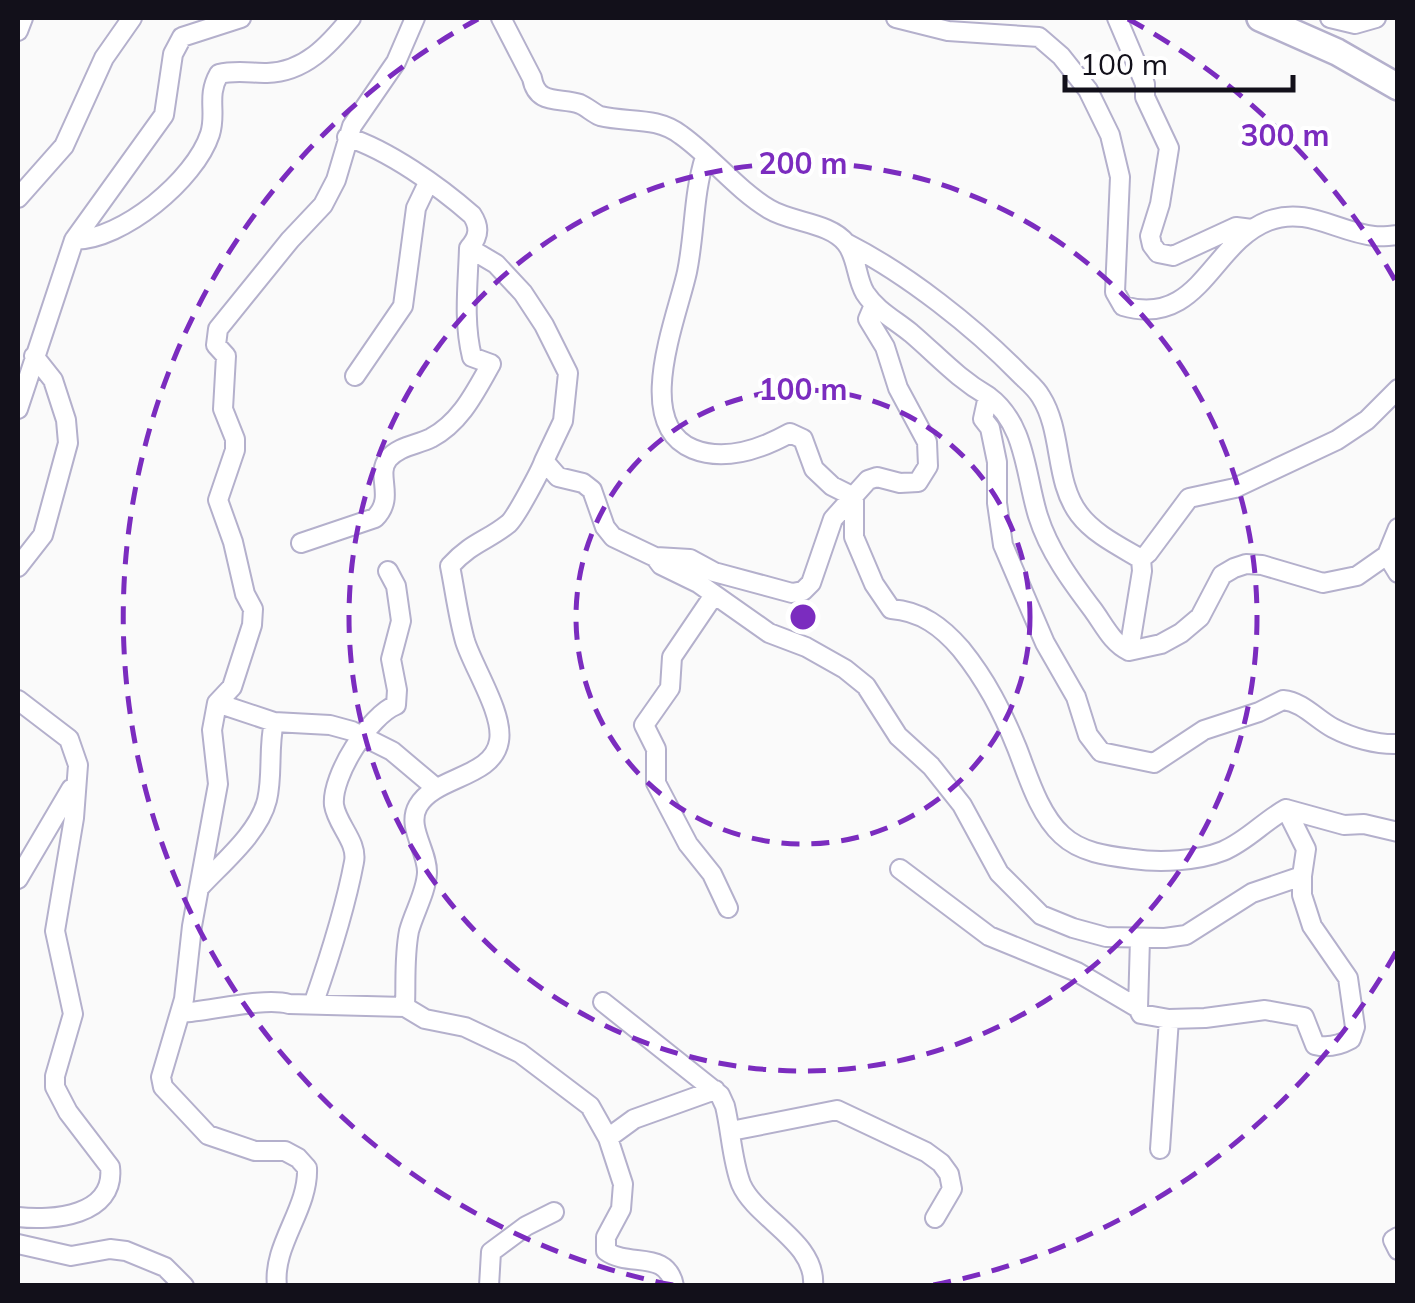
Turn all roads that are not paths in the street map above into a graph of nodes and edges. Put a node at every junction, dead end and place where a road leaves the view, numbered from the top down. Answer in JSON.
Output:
{"nodes":[{"id":1,"x":23,"y":18,"type":"edge"},
{"id":2,"x":132,"y":18,"type":"edge"},
{"id":3,"x":241,"y":18,"type":"edge"},
{"id":4,"x":351,"y":18,"type":"edge"},
{"id":5,"x":415,"y":18,"type":"edge"},
{"id":6,"x":501,"y":18,"type":"edge"},
{"id":7,"x":896,"y":18,"type":"edge"},
{"id":8,"x":1117,"y":18,"type":"edge"},
{"id":9,"x":1260,"y":18,"type":"edge"},
{"id":10,"x":1330,"y":18,"type":"edge"},
{"id":11,"x":1376,"y":18,"type":"edge"},
{"id":12,"x":18,"y":30,"type":"edge"},
{"id":13,"x":1398,"y":87,"type":"edge"},
{"id":14,"x":347,"y":137,"type":"junction"},
{"id":15,"x":705,"y":157,"type":"junction"},
{"id":16,"x":428,"y":183,"type":"junction"},
{"id":17,"x":18,"y":198,"type":"edge"},
{"id":18,"x":1252,"y":229,"type":"junction"},
{"id":19,"x":1398,"y":236,"type":"edge"},
{"id":20,"x":74,"y":240,"type":"junction"},
{"id":21,"x":848,"y":244,"type":"junction"},
{"id":22,"x":469,"y":248,"type":"junction"},
{"id":23,"x":874,"y":305,"type":"junction"},
{"id":24,"x":34,"y":356,"type":"junction"},
{"id":25,"x":355,"y":376,"type":"dead end"},
{"id":26,"x":1398,"y":389,"type":"edge"},
{"id":27,"x":988,"y":396,"type":"junction"},
{"id":28,"x":18,"y":408,"type":"edge"},
{"id":29,"x":544,"y":461,"type":"junction"},
{"id":30,"x":854,"y":497,"type":"junction"},
{"id":31,"x":1398,"y":528,"type":"edge"},
{"id":32,"x":301,"y":544,"type":"dead end"},
{"id":33,"x":1387,"y":555,"type":"junction"},
{"id":34,"x":655,"y":557,"type":"junction"},
{"id":35,"x":1141,"y":559,"type":"junction"},
{"id":36,"x":18,"y":567,"type":"edge"},
{"id":37,"x":388,"y":571,"type":"dead end"},
{"id":38,"x":1398,"y":573,"type":"edge"},
{"id":39,"x":714,"y":595,"type":"junction"},
{"id":40,"x":1129,"y":651,"type":"junction"},
{"id":41,"x":18,"y":700,"type":"edge"},
{"id":42,"x":217,"y":703,"type":"junction"},
{"id":43,"x":274,"y":722,"type":"junction"},
{"id":44,"x":362,"y":735,"type":"junction"},
{"id":45,"x":1398,"y":744,"type":"edge"},
{"id":46,"x":75,"y":780,"type":"junction"},
{"id":47,"x":436,"y":788,"type":"junction"},
{"id":48,"x":1286,"y":809,"type":"junction"},
{"id":49,"x":1398,"y":832,"type":"edge"},
{"id":50,"x":900,"y":869,"type":"dead end"},
{"id":51,"x":1302,"y":876,"type":"junction"},
{"id":52,"x":18,"y":879,"type":"edge"},
{"id":53,"x":199,"y":888,"type":"junction"},
{"id":54,"x":728,"y":908,"type":"dead end"},
{"id":55,"x":1140,"y":939,"type":"junction"},
{"id":56,"x":314,"y":1002,"type":"junction"},
{"id":57,"x":603,"y":1002,"type":"dead end"},
{"id":58,"x":405,"y":1008,"type":"junction"},
{"id":59,"x":1138,"y":1008,"type":"junction"},
{"id":60,"x":181,"y":1013,"type":"junction"},
{"id":61,"x":1169,"y":1019,"type":"junction"},
{"id":62,"x":714,"y":1090,"type":"junction"},
{"id":63,"x":730,"y":1131,"type":"junction"},
{"id":64,"x":608,"y":1138,"type":"junction"},
{"id":65,"x":1160,"y":1149,"type":"dead end"},
{"id":66,"x":554,"y":1212,"type":"dead end"},
{"id":67,"x":18,"y":1217,"type":"edge"},
{"id":68,"x":935,"y":1218,"type":"dead end"},
{"id":69,"x":1398,"y":1237,"type":"edge"},
{"id":70,"x":18,"y":1244,"type":"edge"},
{"id":71,"x":1398,"y":1250,"type":"edge"},
{"id":72,"x":184,"y":1286,"type":"edge"},
{"id":73,"x":278,"y":1286,"type":"edge"},
{"id":74,"x":490,"y":1286,"type":"edge"},
{"id":75,"x":674,"y":1286,"type":"edge"},
{"id":76,"x":813,"y":1286,"type":"edge"}],
"edges":[{"from":1,"to":12,"type":"street"},
{"from":2,"to":17,"type":"street"},
{"from":3,"to":20,"type":"street"},
{"from":4,"to":20,"type":"street"},
{"from":5,"to":14,"type":"street"},
{"from":6,"to":15,"type":"street"},
{"from":7,"to":18,"type":"street"},
{"from":8,"to":18,"type":"street"},
{"from":9,"to":13,"type":"main road"},
{"from":10,"to":11,"type":"street"},
{"from":14,"to":16,"type":"street"},
{"from":14,"to":42,"type":"street"},
{"from":15,"to":21,"type":"street"},
{"from":15,"to":30,"type":"street"},
{"from":16,"to":22,"type":"street"},
{"from":16,"to":25,"type":"street"},
{"from":18,"to":19,"type":"street"},
{"from":20,"to":24,"type":"street"},
{"from":21,"to":23,"type":"street"},
{"from":21,"to":35,"type":"street"},
{"from":22,"to":29,"type":"street"},
{"from":22,"to":32,"type":"street"},
{"from":23,"to":27,"type":"street"},
{"from":23,"to":30,"type":"street"},
{"from":24,"to":28,"type":"street"},
{"from":24,"to":36,"type":"street"},
{"from":26,"to":35,"type":"street"},
{"from":27,"to":40,"type":"street"},
{"from":27,"to":45,"type":"street"},
{"from":29,"to":34,"type":"street"},
{"from":29,"to":47,"type":"street"},
{"from":30,"to":34,"type":"street"},
{"from":30,"to":48,"type":"street"},
{"from":31,"to":33,"type":"street"},
{"from":33,"to":38,"type":"street"},
{"from":33,"to":40,"type":"street"},
{"from":34,"to":39,"type":"street"},
{"from":35,"to":40,"type":"street"},
{"from":37,"to":44,"type":"street"},
{"from":39,"to":54,"type":"street"},
{"from":39,"to":55,"type":"street"},
{"from":41,"to":46,"type":"street"},
{"from":42,"to":43,"type":"street"},
{"from":42,"to":53,"type":"street"},
{"from":43,"to":44,"type":"street"},
{"from":43,"to":53,"type":"street"},
{"from":44,"to":47,"type":"street"},
{"from":44,"to":56,"type":"street"},
{"from":46,"to":52,"type":"street"},
{"from":46,"to":67,"type":"street"},
{"from":47,"to":58,"type":"street"},
{"from":48,"to":49,"type":"street"},
{"from":48,"to":51,"type":"street"},
{"from":50,"to":59,"type":"street"},
{"from":51,"to":55,"type":"street"},
{"from":51,"to":61,"type":"street"},
{"from":53,"to":60,"type":"street"},
{"from":55,"to":59,"type":"street"},
{"from":56,"to":58,"type":"street"},
{"from":56,"to":60,"type":"street"},
{"from":57,"to":62,"type":"street"},
{"from":58,"to":64,"type":"street"},
{"from":59,"to":61,"type":"street"},
{"from":60,"to":73,"type":"street"},
{"from":61,"to":65,"type":"street"},
{"from":62,"to":63,"type":"street"},
{"from":62,"to":64,"type":"street"},
{"from":63,"to":68,"type":"street"},
{"from":63,"to":76,"type":"street"},
{"from":64,"to":75,"type":"street"},
{"from":66,"to":74,"type":"street"},
{"from":69,"to":71,"type":"street"},
{"from":70,"to":72,"type":"street"}]}
